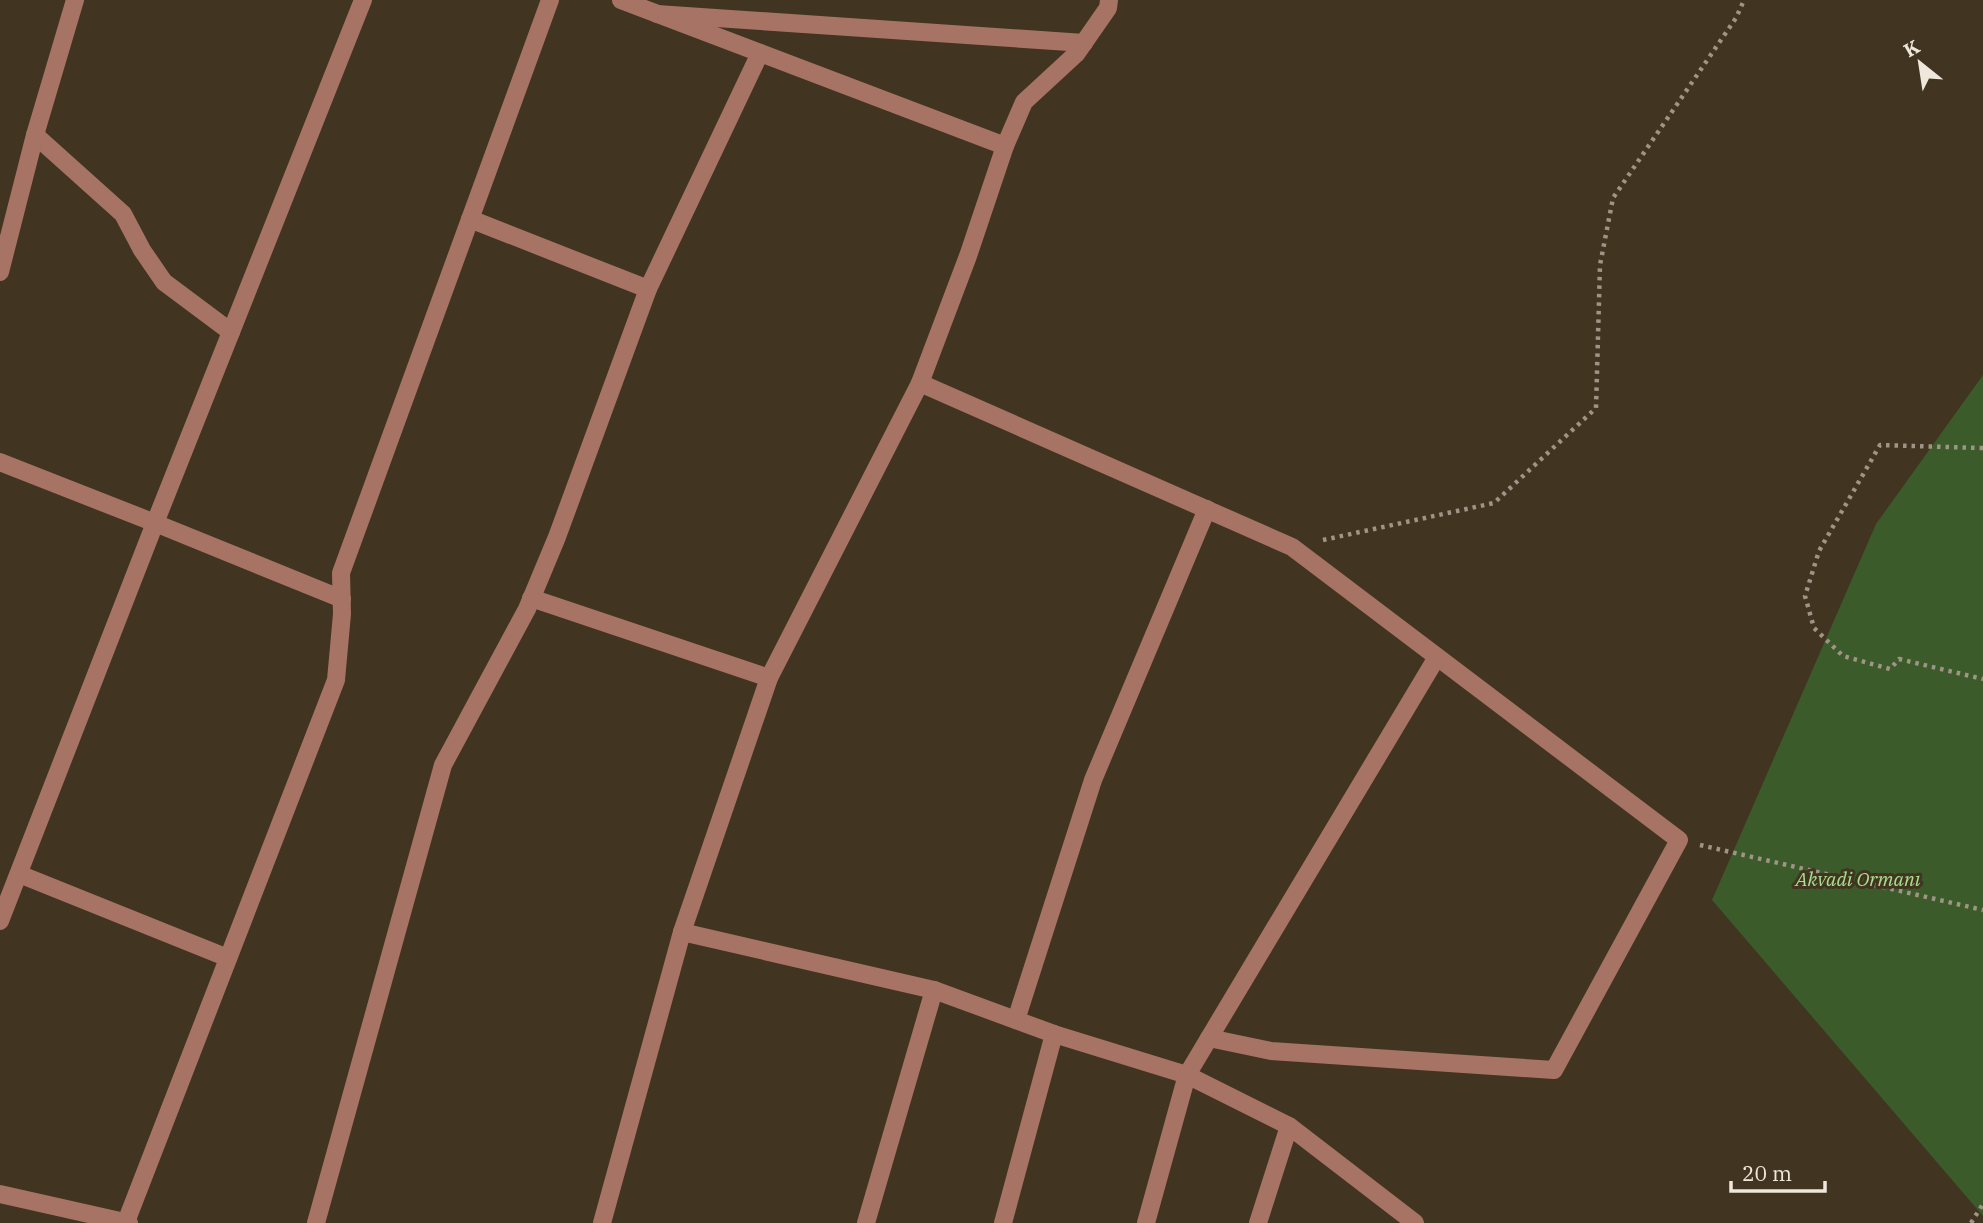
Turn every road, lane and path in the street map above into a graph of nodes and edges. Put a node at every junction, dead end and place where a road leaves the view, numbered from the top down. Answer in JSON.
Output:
{"nodes":[{"id":1,"x":75,"y":0,"type":"edge"},
{"id":2,"x":363,"y":0,"type":"edge"},
{"id":3,"x":550,"y":0,"type":"edge"},
{"id":4,"x":621,"y":0,"type":"edge"},
{"id":5,"x":1109,"y":0,"type":"edge"},
{"id":6,"x":1744,"y":0,"type":"edge"},
{"id":7,"x":657,"y":13,"type":"junction"},
{"id":8,"x":1084,"y":43,"type":"junction"},
{"id":9,"x":760,"y":53,"type":"junction"},
{"id":10,"x":35,"y":135,"type":"junction"},
{"id":11,"x":1005,"y":146,"type":"junction"},
{"id":12,"x":470,"y":219,"type":"junction"},
{"id":13,"x":0,"y":272,"type":"edge"},
{"id":14,"x":648,"y":289,"type":"junction"},
{"id":15,"x":231,"y":331,"type":"junction"},
{"id":16,"x":920,"y":383,"type":"junction"},
{"id":17,"x":1983,"y":449,"type":"edge"},
{"id":18,"x":0,"y":462,"type":"edge"},
{"id":19,"x":1207,"y":509,"type":"junction"},
{"id":20,"x":155,"y":523,"type":"junction"},
{"id":21,"x":1292,"y":547,"type":"junction"},
{"id":22,"x":342,"y":598,"type":"junction"},
{"id":23,"x":531,"y":598,"type":"junction"},
{"id":24,"x":1437,"y":657,"type":"junction"},
{"id":25,"x":769,"y":678,"type":"junction"},
{"id":26,"x":1983,"y":679,"type":"edge"},
{"id":27,"x":1679,"y":840,"type":"junction"},
{"id":28,"x":19,"y":874,"type":"junction"},
{"id":29,"x":1983,"y":910,"type":"edge"},
{"id":30,"x":0,"y":921,"type":"edge"},
{"id":31,"x":682,"y":932,"type":"junction"},
{"id":32,"x":228,"y":958,"type":"junction"},
{"id":33,"x":934,"y":990,"type":"junction"},
{"id":34,"x":1016,"y":1020,"type":"junction"},
{"id":35,"x":1054,"y":1034,"type":"junction"},
{"id":36,"x":1209,"y":1038,"type":"junction"},
{"id":37,"x":1186,"y":1075,"type":"junction"},
{"id":38,"x":1289,"y":1126,"type":"junction"},
{"id":39,"x":0,"y":1194,"type":"edge"},
{"id":40,"x":1983,"y":1204,"type":"edge"},
{"id":41,"x":1408,"y":1220,"type":"edge"},
{"id":42,"x":127,"y":1223,"type":"edge"},
{"id":43,"x":316,"y":1223,"type":"edge"},
{"id":44,"x":603,"y":1223,"type":"edge"},
{"id":45,"x":866,"y":1223,"type":"edge"},
{"id":46,"x":1003,"y":1223,"type":"edge"},
{"id":47,"x":1146,"y":1223,"type":"edge"},
{"id":48,"x":1258,"y":1223,"type":"edge"},
{"id":49,"x":1970,"y":1223,"type":"edge"}],
"edges":[{"from":1,"to":10,"type":"street"},
{"from":2,"to":15,"type":"street"},
{"from":3,"to":12,"type":"street"},
{"from":4,"to":7,"type":"street"},
{"from":5,"to":8,"type":"street"},
{"from":6,"to":21,"type":"path"},
{"from":7,"to":8,"type":"street"},
{"from":7,"to":9,"type":"street"},
{"from":8,"to":11,"type":"street"},
{"from":9,"to":11,"type":"street"},
{"from":9,"to":14,"type":"street"},
{"from":10,"to":13,"type":"street"},
{"from":10,"to":15,"type":"street"},
{"from":11,"to":16,"type":"street"},
{"from":12,"to":14,"type":"street"},
{"from":12,"to":22,"type":"street"},
{"from":14,"to":23,"type":"street"},
{"from":15,"to":20,"type":"street"},
{"from":16,"to":19,"type":"street"},
{"from":16,"to":25,"type":"street"},
{"from":17,"to":26,"type":"path"},
{"from":18,"to":20,"type":"street"},
{"from":19,"to":21,"type":"street"},
{"from":19,"to":34,"type":"street"},
{"from":20,"to":22,"type":"street"},
{"from":20,"to":28,"type":"street"},
{"from":21,"to":24,"type":"street"},
{"from":22,"to":32,"type":"street"},
{"from":23,"to":25,"type":"street"},
{"from":23,"to":43,"type":"street"},
{"from":24,"to":27,"type":"street"},
{"from":24,"to":36,"type":"street"},
{"from":25,"to":31,"type":"street"},
{"from":27,"to":29,"type":"path"},
{"from":27,"to":36,"type":"street"},
{"from":28,"to":30,"type":"street"},
{"from":28,"to":32,"type":"street"},
{"from":31,"to":33,"type":"street"},
{"from":31,"to":44,"type":"street"},
{"from":32,"to":42,"type":"street"},
{"from":33,"to":34,"type":"street"},
{"from":33,"to":45,"type":"street"},
{"from":34,"to":35,"type":"street"},
{"from":35,"to":37,"type":"street"},
{"from":35,"to":46,"type":"street"},
{"from":36,"to":37,"type":"street"},
{"from":37,"to":38,"type":"street"},
{"from":37,"to":47,"type":"street"},
{"from":38,"to":41,"type":"street"},
{"from":38,"to":48,"type":"street"},
{"from":39,"to":42,"type":"street"},
{"from":40,"to":49,"type":"path"}]}
